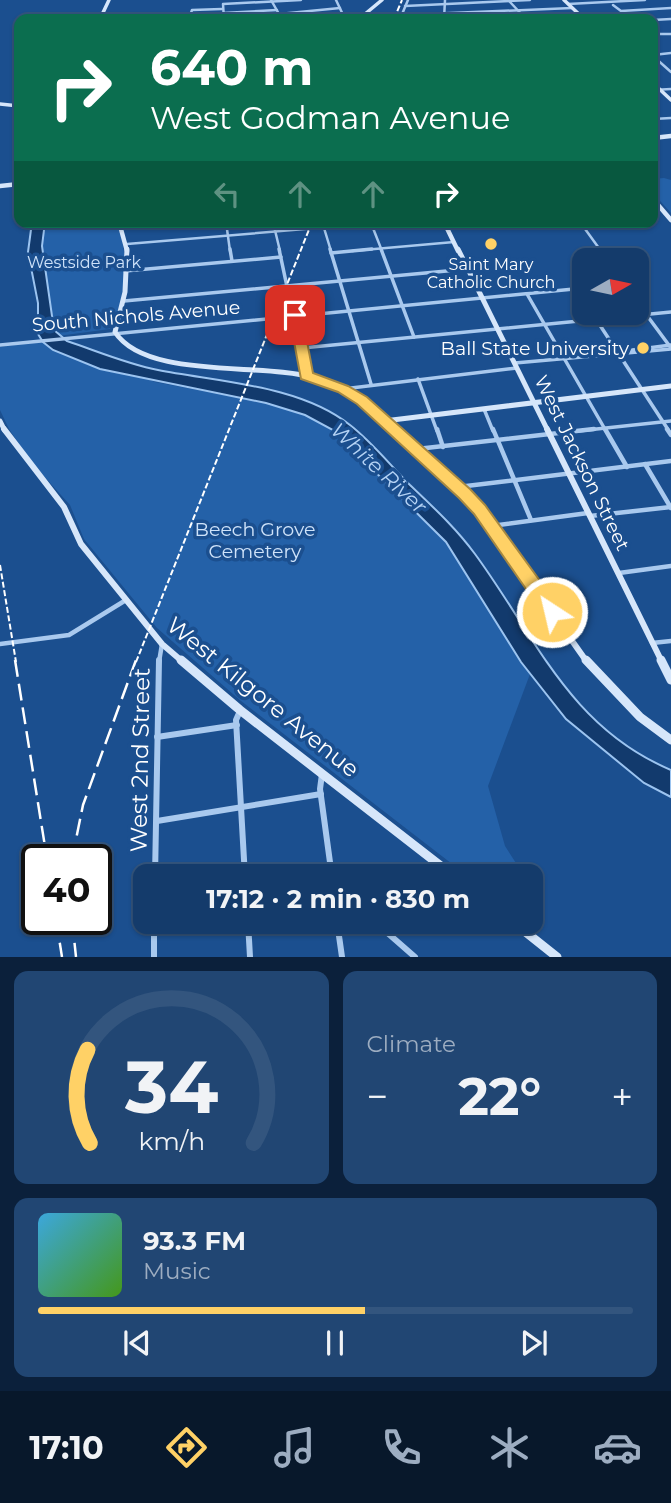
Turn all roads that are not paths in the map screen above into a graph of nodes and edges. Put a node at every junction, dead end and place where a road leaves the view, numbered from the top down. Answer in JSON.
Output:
{"nodes":[{"id":1,"x":301,"y":0,"type":"edge"},
{"id":2,"x":336,"y":0,"type":"edge"},
{"id":3,"x":382,"y":0,"type":"edge"},
{"id":4,"x":408,"y":0,"type":"edge"},
{"id":5,"x":445,"y":0,"type":"edge"},
{"id":6,"x":530,"y":0,"type":"edge"},
{"id":7,"x":564,"y":0,"type":"edge"},
{"id":8,"x":645,"y":0,"type":"edge"},
{"id":9,"x":271,"y":1,"type":"edge"},
{"id":10,"x":483,"y":1,"type":"edge"},
{"id":11,"x":509,"y":1,"type":"edge"},
{"id":12,"x":568,"y":4,"type":"junction"},
{"id":13,"x":613,"y":5,"type":"dead end"},
{"id":14,"x":405,"y":6,"type":"junction"},
{"id":15,"x":444,"y":6,"type":"junction"},
{"id":16,"x":222,"y":7,"type":"junction"},
{"id":17,"x":340,"y":8,"type":"junction"},
{"id":18,"x":572,"y":8,"type":"junction"},
{"id":19,"x":671,"y":8,"type":"edge"},
{"id":20,"x":519,"y":11,"type":"junction"},
{"id":21,"x":278,"y":12,"type":"junction"},
{"id":22,"x":304,"y":12,"type":"junction"},
{"id":23,"x":223,"y":13,"type":"joint"},
{"id":24,"x":190,"y":14,"type":"edge"},
{"id":25,"x":307,"y":14,"type":"edge"},
{"id":26,"x":343,"y":14,"type":"edge"},
{"id":27,"x":365,"y":14,"type":"edge"},
{"id":28,"x":402,"y":14,"type":"edge"},
{"id":29,"x":444,"y":14,"type":"joint"},
{"id":30,"x":522,"y":14,"type":"edge"},
{"id":31,"x":579,"y":14,"type":"edge"},
{"id":32,"x":658,"y":34,"type":"edge"},
{"id":33,"x":665,"y":34,"type":"junction"},
{"id":34,"x":671,"y":34,"type":"edge"},
{"id":35,"x":670,"y":39,"type":"edge"},
{"id":36,"x":658,"y":59,"type":"edge"},
{"id":37,"x":671,"y":72,"type":"edge"},
{"id":38,"x":659,"y":89,"type":"joint"},
{"id":39,"x":671,"y":89,"type":"edge"},
{"id":40,"x":671,"y":100,"type":"edge"},
{"id":41,"x":658,"y":205,"type":"edge"},
{"id":42,"x":671,"y":220,"type":"edge"},
{"id":43,"x":121,"y":228,"type":"edge"},
{"id":44,"x":227,"y":228,"type":"edge"},
{"id":45,"x":274,"y":228,"type":"edge"},
{"id":46,"x":324,"y":228,"type":"joint"},
{"id":47,"x":373,"y":228,"type":"edge"},
{"id":48,"x":447,"y":228,"type":"edge"},
{"id":49,"x":584,"y":228,"type":"edge"},
{"id":50,"x":275,"y":232,"type":"junction"},
{"id":51,"x":228,"y":236,"type":"junction"},
{"id":52,"x":454,"y":242,"type":"junction"},
{"id":53,"x":127,"y":244,"type":"junction"},
{"id":54,"x":380,"y":248,"type":"junction"},
{"id":55,"x":599,"y":248,"type":"edge"},
{"id":56,"x":331,"y":253,"type":"junction"},
{"id":57,"x":281,"y":257,"type":"junction"},
{"id":58,"x":232,"y":261,"type":"junction"},
{"id":59,"x":468,"y":269,"type":"junction"},
{"id":60,"x":125,"y":271,"type":"junction"},
{"id":61,"x":391,"y":276,"type":"junction"},
{"id":62,"x":340,"y":280,"type":"junction"},
{"id":63,"x":288,"y":285,"type":"junction"},
{"id":64,"x":572,"y":288,"type":"edge"},
{"id":65,"x":526,"y":293,"type":"junction"},
{"id":66,"x":482,"y":297,"type":"junction"},
{"id":67,"x":124,"y":301,"type":"junction"},
{"id":68,"x":402,"y":305,"type":"junction"},
{"id":69,"x":348,"y":310,"type":"junction"},
{"id":70,"x":671,"y":312,"type":"edge"},
{"id":71,"x":649,"y":314,"type":"edge"},
{"id":72,"x":295,"y":315,"type":"junction"},
{"id":73,"x":649,"y":318,"type":"edge"},
{"id":74,"x":572,"y":321,"type":"edge"},
{"id":75,"x":546,"y":324,"type":"junction"},
{"id":76,"x":600,"y":326,"type":"edge"},
{"id":77,"x":498,"y":329,"type":"junction"},
{"id":78,"x":115,"y":332,"type":"junction"},
{"id":79,"x":414,"y":337,"type":"junction"},
{"id":80,"x":358,"y":342,"type":"junction"},
{"id":81,"x":0,"y":345,"type":"edge"},
{"id":82,"x":670,"y":347,"type":"edge"},
{"id":83,"x":302,"y":348,"type":"junction"},
{"id":84,"x":617,"y":353,"type":"junction"},
{"id":85,"x":566,"y":358,"type":"junction"},
{"id":86,"x":516,"y":365,"type":"junction"},
{"id":87,"x":306,"y":376,"type":"junction"},
{"id":88,"x":418,"y":379,"type":"junction"},
{"id":89,"x":371,"y":384,"type":"junction"},
{"id":90,"x":671,"y":386,"type":"edge"},
{"id":91,"x":343,"y":389,"type":"junction"},
{"id":92,"x":640,"y":389,"type":"junction"},
{"id":93,"x":587,"y":395,"type":"junction"},
{"id":94,"x":534,"y":402,"type":"junction"},
{"id":95,"x":484,"y":409,"type":"junction"},
{"id":96,"x":431,"y":415,"type":"junction"},
{"id":97,"x":0,"y":421,"type":"edge"},
{"id":98,"x":384,"y":421,"type":"junction"},
{"id":99,"x":671,"y":421,"type":"edge"},
{"id":100,"x":662,"y":422,"type":"junction"},
{"id":101,"x":606,"y":428,"type":"junction"},
{"id":102,"x":551,"y":435,"type":"junction"},
{"id":103,"x":671,"y":435,"type":"edge"},
{"id":104,"x":497,"y":440,"type":"junction"},
{"id":105,"x":443,"y":447,"type":"junction"},
{"id":106,"x":416,"y":450,"type":"junction"},
{"id":107,"x":671,"y":461,"type":"edge"},
{"id":108,"x":645,"y":464,"type":"junction"},
{"id":109,"x":627,"y":467,"type":"junction"},
{"id":110,"x":570,"y":473,"type":"junction"},
{"id":111,"x":514,"y":480,"type":"junction"},
{"id":112,"x":458,"y":487,"type":"junction"},
{"id":113,"x":671,"y":507,"type":"edge"},
{"id":114,"x":590,"y":514,"type":"junction"},
{"id":115,"x":531,"y":520,"type":"junction"},
{"id":116,"x":491,"y":526,"type":"junction"},
{"id":117,"x":671,"y":566,"type":"edge"},
{"id":118,"x":619,"y":573,"type":"junction"},
{"id":119,"x":127,"y":600,"type":"junction"},
{"id":120,"x":671,"y":641,"type":"edge"},
{"id":121,"x":652,"y":643,"type":"junction"},
{"id":122,"x":0,"y":644,"type":"edge"},
{"id":123,"x":162,"y":644,"type":"junction"},
{"id":124,"x":671,"y":680,"type":"edge"},
{"id":125,"x":240,"y":709,"type":"junction"},
{"id":126,"x":237,"y":726,"type":"junction"},
{"id":127,"x":157,"y":737,"type":"junction"},
{"id":128,"x":671,"y":740,"type":"edge"},
{"id":129,"x":323,"y":772,"type":"junction"},
{"id":130,"x":321,"y":794,"type":"junction"},
{"id":131,"x":241,"y":807,"type":"junction"},
{"id":132,"x":156,"y":821,"type":"junction"},
{"id":133,"x":155,"y":864,"type":"edge"},
{"id":134,"x":244,"y":864,"type":"edge"},
{"id":135,"x":330,"y":864,"type":"edge"},
{"id":136,"x":439,"y":864,"type":"edge"},
{"id":137,"x":154,"y":934,"type":"edge"},
{"id":138,"x":249,"y":934,"type":"edge"},
{"id":139,"x":339,"y":934,"type":"edge"},
{"id":140,"x":389,"y":934,"type":"edge"},
{"id":141,"x":528,"y":934,"type":"edge"},
{"id":142,"x":154,"y":957,"type":"edge"},
{"id":143,"x":250,"y":957,"type":"edge"},
{"id":144,"x":342,"y":957,"type":"edge"},
{"id":145,"x":415,"y":957,"type":"edge"},
{"id":146,"x":557,"y":957,"type":"edge"}],
"edges":[{"from":1,"to":9,"type":"street"},
{"from":2,"to":17,"type":"street"},
{"from":3,"to":27,"type":"main road"},
{"from":4,"to":14,"type":"street"},
{"from":5,"to":15,"type":"street"},
{"from":6,"to":11,"type":"street"},
{"from":7,"to":12,"type":"main road"},
{"from":8,"to":12,"type":"street"},
{"from":9,"to":16,"type":"street"},
{"from":9,"to":21,"type":"street"},
{"from":10,"to":11,"type":"street"},
{"from":10,"to":15,"type":"street"},
{"from":11,"to":20,"type":"street"},
{"from":12,"to":18,"type":"main road"},
{"from":13,"to":19,"type":"street"},
{"from":14,"to":15,"type":"street"},
{"from":14,"to":28,"type":"street"},
{"from":15,"to":29,"type":"street"},
{"from":16,"to":23,"type":"street"},
{"from":16,"to":24,"type":"street"},
{"from":17,"to":22,"type":"street"},
{"from":17,"to":26,"type":"street"},
{"from":18,"to":20,"type":"street"},
{"from":18,"to":31,"type":"main road"},
{"from":20,"to":29,"type":"street"},
{"from":20,"to":30,"type":"street"},
{"from":21,"to":22,"type":"street"},
{"from":21,"to":23,"type":"street"},
{"from":22,"to":25,"type":"street"},
{"from":32,"to":33,"type":"street"},
{"from":33,"to":34,"type":"street"},
{"from":33,"to":35,"type":"street"},
{"from":36,"to":37,"type":"street"},
{"from":38,"to":39,"type":"street"},
{"from":38,"to":40,"type":"main road"},
{"from":41,"to":42,"type":"main road"},
{"from":43,"to":53,"type":"main road"},
{"from":44,"to":51,"type":"street"},
{"from":45,"to":50,"type":"street"},
{"from":46,"to":50,"type":"street"},
{"from":46,"to":56,"type":"street"},
{"from":47,"to":54,"type":"street"},
{"from":48,"to":52,"type":"main road","name":"West Jackson Street"},
{"from":49,"to":55,"type":"street"},
{"from":50,"to":51,"type":"street"},
{"from":50,"to":57,"type":"street"},
{"from":51,"to":53,"type":"street"},
{"from":51,"to":58,"type":"street"},
{"from":52,"to":54,"type":"street"},
{"from":52,"to":59,"type":"main road","name":"West Jackson Street"},
{"from":53,"to":60,"type":"main road"},
{"from":54,"to":56,"type":"street"},
{"from":54,"to":61,"type":"street"},
{"from":56,"to":62,"type":"street"},
{"from":57,"to":58,"type":"street"},
{"from":57,"to":63,"type":"street"},
{"from":58,"to":60,"type":"street"},
{"from":59,"to":61,"type":"street"},
{"from":59,"to":66,"type":"main road","name":"West Jackson Street"},
{"from":60,"to":67,"type":"main road"},
{"from":61,"to":62,"type":"street"},
{"from":61,"to":68,"type":"street"},
{"from":62,"to":63,"type":"street"},
{"from":62,"to":69,"type":"street"},
{"from":63,"to":67,"type":"street"},
{"from":63,"to":72,"type":"street"},
{"from":64,"to":65,"type":"street","name":"South Nichols Avenue"},
{"from":65,"to":66,"type":"street","name":"South Nichols Avenue"},
{"from":65,"to":75,"type":"street"},
{"from":66,"to":68,"type":"street","name":"South Nichols Avenue"},
{"from":66,"to":77,"type":"main road","name":"West Jackson Street"},
{"from":67,"to":78,"type":"main road"},
{"from":68,"to":69,"type":"street","name":"South Nichols Avenue"},
{"from":68,"to":79,"type":"street"},
{"from":69,"to":72,"type":"street","name":"South Nichols Avenue"},
{"from":69,"to":80,"type":"street"},
{"from":70,"to":71,"type":"street"},
{"from":72,"to":78,"type":"street","name":"South Nichols Avenue"},
{"from":72,"to":83,"type":"street"},
{"from":73,"to":82,"type":"street"},
{"from":74,"to":75,"type":"street"},
{"from":75,"to":77,"type":"street"},
{"from":75,"to":85,"type":"street"},
{"from":76,"to":84,"type":"street"},
{"from":77,"to":79,"type":"street"},
{"from":77,"to":86,"type":"main road","name":"West Jackson Street"},
{"from":78,"to":81,"type":"street","name":"South Nichols Avenue"},
{"from":78,"to":87,"type":"main road"},
{"from":79,"to":80,"type":"street"},
{"from":80,"to":83,"type":"street"},
{"from":80,"to":89,"type":"street"},
{"from":82,"to":84,"type":"street"},
{"from":83,"to":87,"type":"street"},
{"from":84,"to":85,"type":"street"},
{"from":84,"to":92,"type":"street"},
{"from":85,"to":86,"type":"street"},
{"from":85,"to":93,"type":"street"},
{"from":86,"to":88,"type":"street"},
{"from":86,"to":94,"type":"main road","name":"West Jackson Street"},
{"from":87,"to":91,"type":"main road"},
{"from":88,"to":89,"type":"street"},
{"from":88,"to":96,"type":"street"},
{"from":89,"to":91,"type":"street"},
{"from":90,"to":92,"type":"main road"},
{"from":91,"to":98,"type":"main road"},
{"from":92,"to":93,"type":"main road"},
{"from":92,"to":100,"type":"street"},
{"from":93,"to":94,"type":"main road"},
{"from":93,"to":101,"type":"street"},
{"from":94,"to":95,"type":"main road"},
{"from":94,"to":102,"type":"main road","name":"West Jackson Street"},
{"from":95,"to":96,"type":"main road"},
{"from":95,"to":104,"type":"street"},
{"from":96,"to":98,"type":"main road"},
{"from":96,"to":105,"type":"street"},
{"from":97,"to":119,"type":"main road","name":"West Kilgore Avenue"},
{"from":98,"to":106,"type":"main road"},
{"from":99,"to":100,"type":"street"},
{"from":100,"to":101,"type":"street"},
{"from":100,"to":103,"type":"street"},
{"from":101,"to":102,"type":"street"},
{"from":101,"to":109,"type":"street"},
{"from":102,"to":104,"type":"street"},
{"from":102,"to":110,"type":"main road","name":"West Jackson Street"},
{"from":104,"to":105,"type":"street"},
{"from":104,"to":111,"type":"street"},
{"from":105,"to":106,"type":"street"},
{"from":106,"to":112,"type":"main road"},
{"from":107,"to":108,"type":"street"},
{"from":108,"to":109,"type":"street"},
{"from":108,"to":113,"type":"street"},
{"from":109,"to":110,"type":"street"},
{"from":110,"to":111,"type":"street"},
{"from":110,"to":114,"type":"main road","name":"West Jackson Street"},
{"from":111,"to":112,"type":"street"},
{"from":111,"to":115,"type":"street"},
{"from":112,"to":116,"type":"main road"},
{"from":113,"to":114,"type":"street"},
{"from":114,"to":115,"type":"street"},
{"from":114,"to":118,"type":"main road","name":"West Jackson Street"},
{"from":115,"to":116,"type":"street"},
{"from":116,"to":128,"type":"main road"},
{"from":117,"to":118,"type":"street"},
{"from":118,"to":121,"type":"main road","name":"West Jackson Street"},
{"from":119,"to":122,"type":"street"},
{"from":119,"to":123,"type":"main road","name":"West Kilgore Avenue"},
{"from":120,"to":121,"type":"street"},
{"from":121,"to":124,"type":"main road","name":"West Jackson Street"},
{"from":123,"to":125,"type":"main road","name":"West Kilgore Avenue"},
{"from":123,"to":127,"type":"street","name":"West 2nd Street"},
{"from":125,"to":126,"type":"street"},
{"from":125,"to":129,"type":"main road","name":"West Kilgore Avenue"},
{"from":126,"to":127,"type":"street"},
{"from":126,"to":131,"type":"street"},
{"from":127,"to":132,"type":"street","name":"West 2nd Street"},
{"from":129,"to":130,"type":"street"},
{"from":129,"to":136,"type":"main road","name":"West Kilgore Avenue"},
{"from":130,"to":131,"type":"street"},
{"from":130,"to":135,"type":"street"},
{"from":131,"to":132,"type":"street"},
{"from":131,"to":134,"type":"street"},
{"from":132,"to":133,"type":"street","name":"West 2nd Street"},
{"from":137,"to":142,"type":"street"},
{"from":138,"to":143,"type":"street"},
{"from":139,"to":144,"type":"street"},
{"from":140,"to":145,"type":"street"},
{"from":141,"to":146,"type":"main road"}]}
